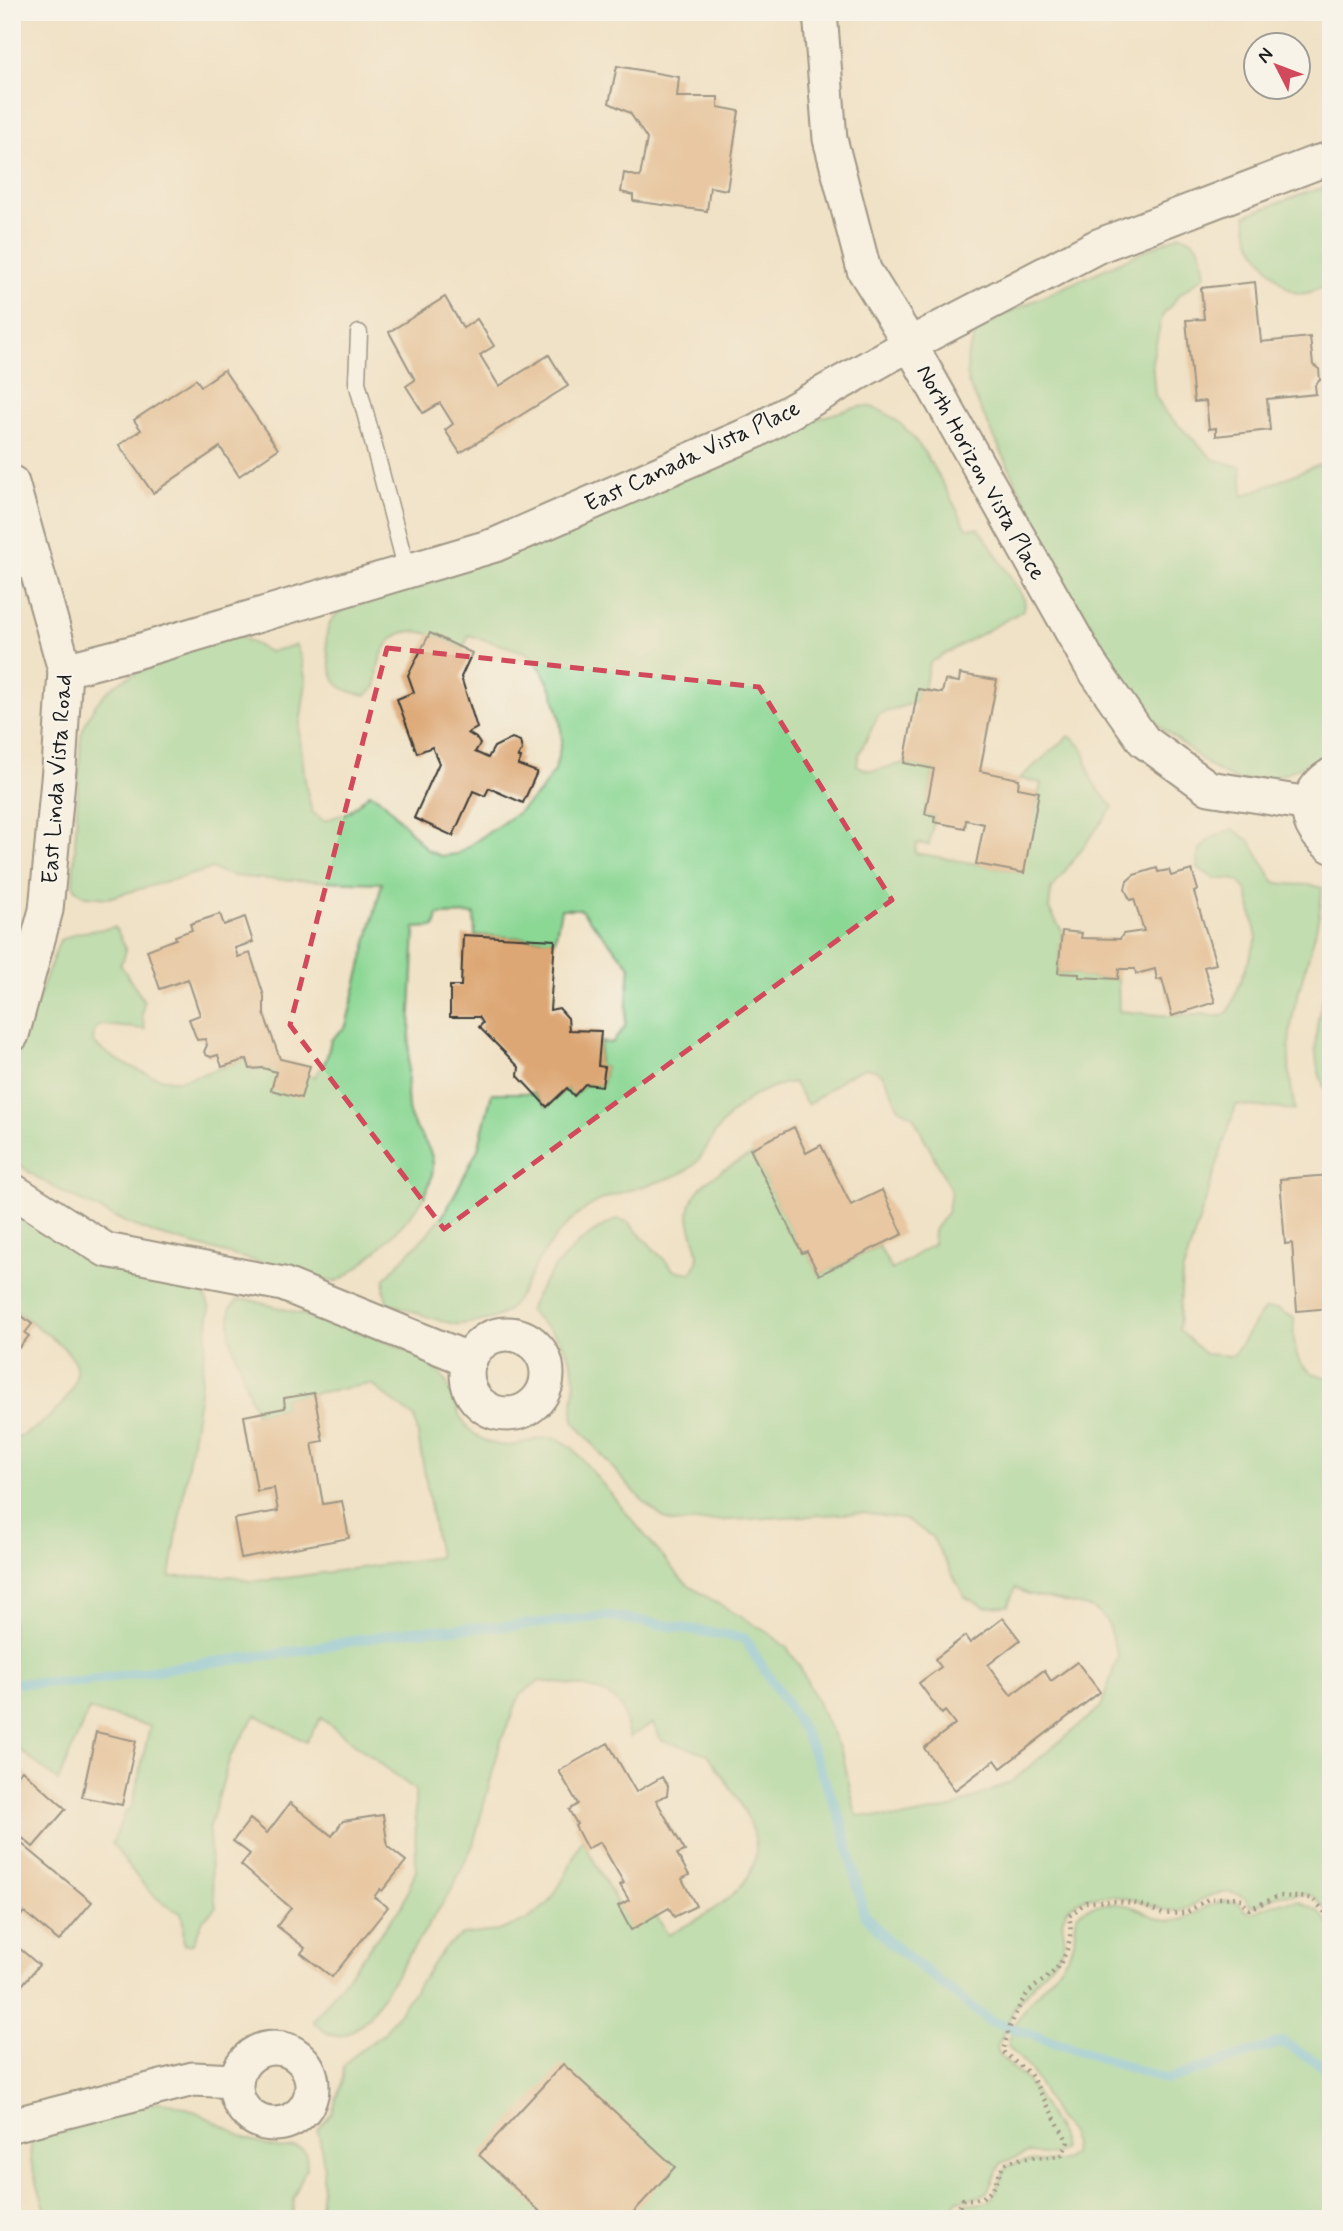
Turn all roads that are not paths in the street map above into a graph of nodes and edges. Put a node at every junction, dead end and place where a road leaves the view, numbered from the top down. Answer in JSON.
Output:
{"nodes":[{"id":1,"x":820,"y":12,"type":"edge"},
{"id":2,"x":1331,"y":159,"type":"edge"},
{"id":3,"x":359,"y":333,"type":"dead end"},
{"id":4,"x":910,"y":344,"type":"junction"},
{"id":5,"x":12,"y":482,"type":"edge"},
{"id":6,"x":407,"y":570,"type":"junction"},
{"id":7,"x":65,"y":670,"type":"junction"},
{"id":8,"x":1331,"y":775,"type":"edge"},
{"id":9,"x":1309,"y":804,"type":"junction"},
{"id":10,"x":1331,"y":846,"type":"edge"},
{"id":11,"x":12,"y":1035,"type":"edge"},
{"id":12,"x":12,"y":1190,"type":"edge"},
{"id":13,"x":470,"y":1360,"type":"dead end"},
{"id":14,"x":236,"y":2081,"type":"dead end"},
{"id":15,"x":12,"y":2125,"type":"edge"}],
"edges":[{"from":1,"to":4,"type":"street","name":"North Horizon Vista Place"},
{"from":2,"to":4,"type":"street","name":"East Canada Vista Place"},
{"from":3,"to":6,"type":"lane"},
{"from":4,"to":6,"type":"street","name":"East Canada Vista Place"},
{"from":4,"to":9,"type":"street","name":"North Horizon Vista Place"},
{"from":5,"to":7,"type":"street","name":"East Linda Vista Road"},
{"from":6,"to":7,"type":"street","name":"East Canada Vista Place"},
{"from":7,"to":11,"type":"street","name":"East Linda Vista Road"},
{"from":8,"to":9,"type":"street"},
{"from":9,"to":10,"type":"street"},
{"from":12,"to":13,"type":"street"},
{"from":14,"to":15,"type":"street"}]}
